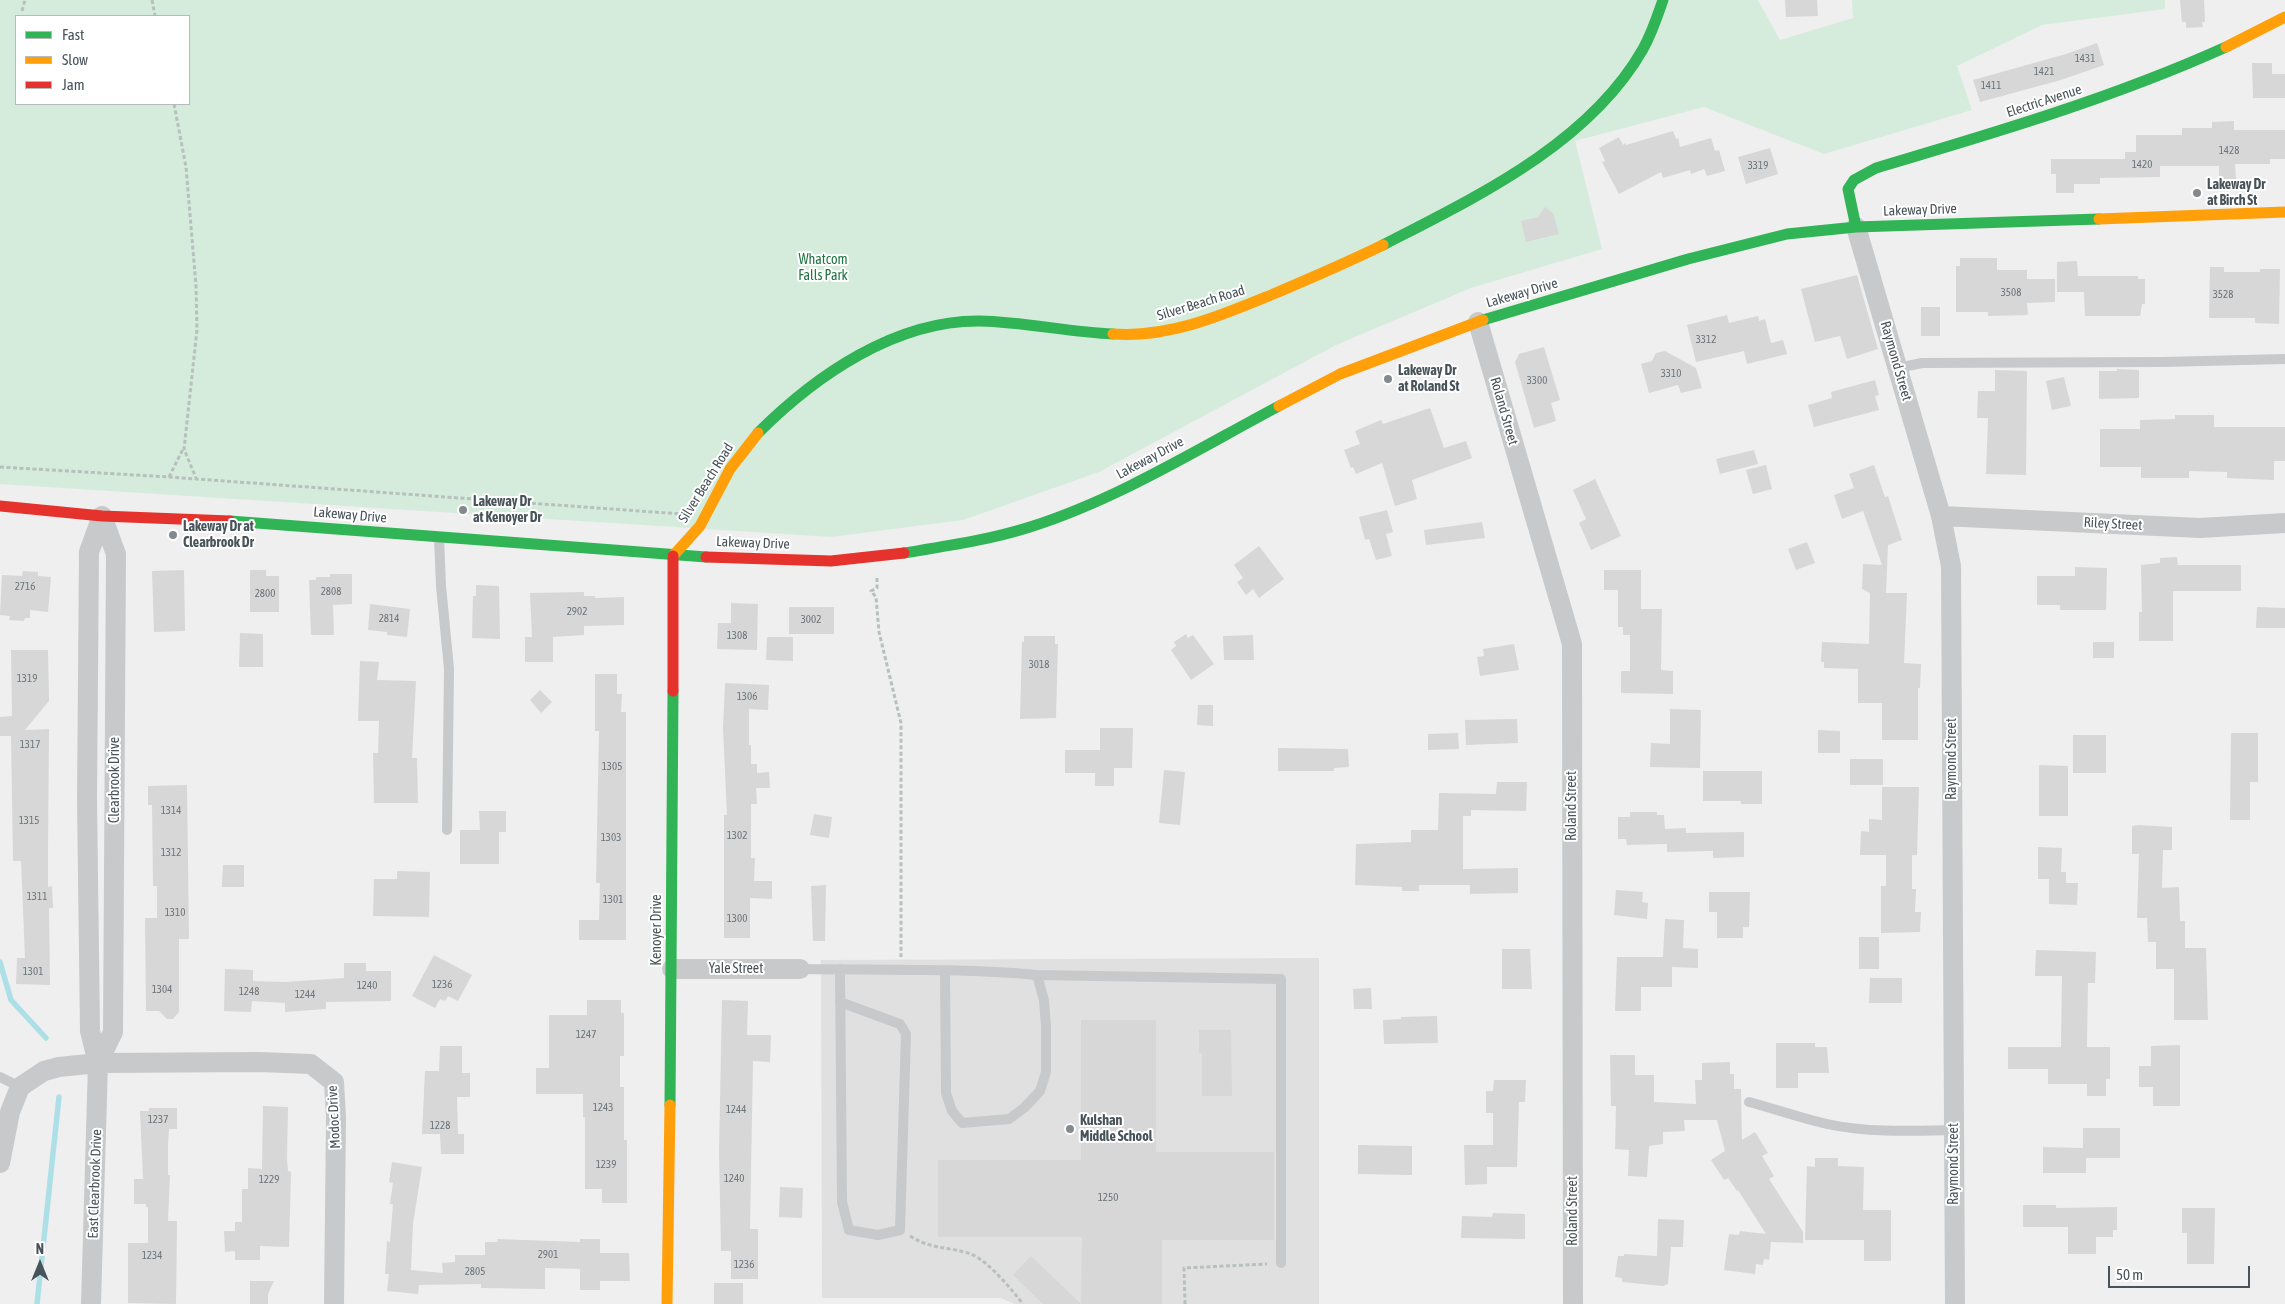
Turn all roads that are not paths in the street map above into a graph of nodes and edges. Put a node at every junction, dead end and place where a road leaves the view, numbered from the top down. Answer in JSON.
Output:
{"nodes":[{"id":1,"x":1663,"y":0,"type":"edge"},
{"id":2,"x":2285,"y":18,"type":"edge"},
{"id":3,"x":2285,"y":212,"type":"edge"},
{"id":4,"x":1856,"y":227,"type":"junction"},
{"id":5,"x":1478,"y":322,"type":"junction"},
{"id":6,"x":2285,"y":359,"type":"edge"},
{"id":7,"x":1898,"y":368,"type":"junction"},
{"id":8,"x":0,"y":506,"type":"edge"},
{"id":9,"x":102,"y":516,"type":"junction"},
{"id":10,"x":1941,"y":516,"type":"junction"},
{"id":11,"x":2285,"y":523,"type":"edge"},
{"id":12,"x":439,"y":537,"type":"junction"},
{"id":13,"x":673,"y":556,"type":"junction"},
{"id":14,"x":448,"y":830,"type":"dead end"},
{"id":15,"x":672,"y":969,"type":"junction"},
{"id":16,"x":800,"y":969,"type":"joint"},
{"id":17,"x":840,"y":969,"type":"junction"},
{"id":18,"x":944,"y":971,"type":"junction"},
{"id":19,"x":1038,"y":975,"type":"junction"},
{"id":20,"x":840,"y":1002,"type":"junction"},
{"id":21,"x":98,"y":1063,"type":"junction"},
{"id":22,"x":0,"y":1077,"type":"edge"},
{"id":23,"x":20,"y":1087,"type":"junction"},
{"id":24,"x":1749,"y":1102,"type":"dead end"},
{"id":25,"x":1954,"y":1130,"type":"junction"},
{"id":26,"x":0,"y":1163,"type":"edge"},
{"id":27,"x":1281,"y":1263,"type":"road end"},
{"id":28,"x":91,"y":1304,"type":"edge"},
{"id":29,"x":334,"y":1304,"type":"edge"},
{"id":30,"x":667,"y":1304,"type":"edge"},
{"id":31,"x":1573,"y":1304,"type":"edge"},
{"id":32,"x":1955,"y":1304,"type":"edge"}],
"edges":[{"from":1,"to":13,"type":"main road","name":"Silver Beach Road"},
{"from":2,"to":4,"type":"main road","name":"Electric Avenue"},
{"from":3,"to":4,"type":"main road","name":"Lakeway Drive"},
{"from":4,"to":5,"type":"main road","name":"Lakeway Drive"},
{"from":4,"to":7,"type":"street","name":"Raymond Street"},
{"from":5,"to":13,"type":"main road","name":"Lakeway Drive"},
{"from":5,"to":31,"type":"street","name":"Roland Street"},
{"from":6,"to":7,"type":"lane"},
{"from":7,"to":10,"type":"street","name":"Raymond Street"},
{"from":8,"to":9,"type":"main road","name":"Lakeway Drive"},
{"from":9,"to":12,"type":"main road","name":"Lakeway Drive"},
{"from":9,"to":21,"type":"street","name":"Clearbrook Drive"},
{"from":9,"to":21,"type":"street","name":"Clearbrook Drive"},
{"from":10,"to":11,"type":"street","name":"Riley Street"},
{"from":10,"to":25,"type":"street","name":"Raymond Street"},
{"from":12,"to":13,"type":"main road","name":"Lakeway Drive"},
{"from":12,"to":14,"type":"lane"},
{"from":13,"to":15,"type":"main road","name":"Kenoyer Drive"},
{"from":15,"to":16,"type":"street","name":"Yale Street"},
{"from":15,"to":30,"type":"main road","name":"Kenoyer Drive"},
{"from":16,"to":17,"type":"lane"},
{"from":17,"to":18,"type":"lane"},
{"from":17,"to":20,"type":"lane"},
{"from":18,"to":19,"type":"lane"},
{"from":18,"to":19,"type":"lane"},
{"from":19,"to":27,"type":"lane"},
{"from":20,"to":20,"type":"lane"},
{"from":21,"to":23,"type":"street"},
{"from":21,"to":28,"type":"street","name":"East Clearbrook Drive"},
{"from":21,"to":29,"type":"street","name":"Modoc Drive"},
{"from":22,"to":23,"type":"lane"},
{"from":23,"to":26,"type":"street"},
{"from":24,"to":25,"type":"lane"},
{"from":25,"to":32,"type":"street","name":"Raymond Street"}]}
